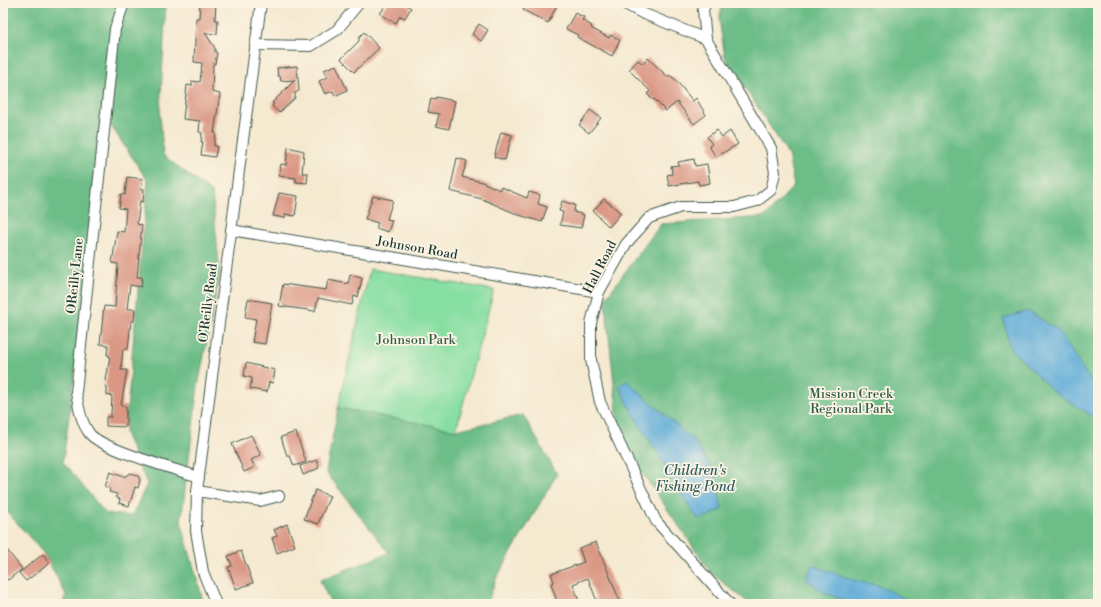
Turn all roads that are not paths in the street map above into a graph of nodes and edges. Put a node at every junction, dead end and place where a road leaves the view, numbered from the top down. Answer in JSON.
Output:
{"nodes":[{"id":1,"x":124,"y":3,"type":"edge"},
{"id":2,"x":261,"y":3,"type":"edge"},
{"id":3,"x":359,"y":3,"type":"edge"},
{"id":4,"x":623,"y":3,"type":"edge"},
{"id":5,"x":706,"y":3,"type":"edge"},
{"id":6,"x":706,"y":39,"type":"junction"},
{"id":7,"x":255,"y":45,"type":"junction"},
{"id":8,"x":231,"y":230,"type":"junction"},
{"id":9,"x":599,"y":292,"type":"junction"},
{"id":10,"x":199,"y":477,"type":"junction"},
{"id":11,"x":198,"y":491,"type":"junction"},
{"id":12,"x":279,"y":496,"type":"dead end"},
{"id":13,"x":216,"y":604,"type":"edge"},
{"id":14,"x":730,"y":604,"type":"edge"}],
"edges":[{"from":1,"to":10,"type":"street","name":"OReilly Lane"},
{"from":2,"to":7,"type":"street","name":"O'Reilly Road"},
{"from":3,"to":7,"type":"street"},
{"from":4,"to":6,"type":"street"},
{"from":5,"to":6,"type":"street","name":"Hall Road"},
{"from":6,"to":9,"type":"street","name":"Hall Road"},
{"from":7,"to":8,"type":"street","name":"O'Reilly Road"},
{"from":8,"to":9,"type":"street","name":"Johnson Road"},
{"from":8,"to":10,"type":"street","name":"O'Reilly Road"},
{"from":9,"to":14,"type":"street","name":"Hall Road"},
{"from":10,"to":11,"type":"street","name":"O'Reilly Road"},
{"from":11,"to":12,"type":"street"},
{"from":11,"to":13,"type":"street","name":"O'Reilly Road"}]}
